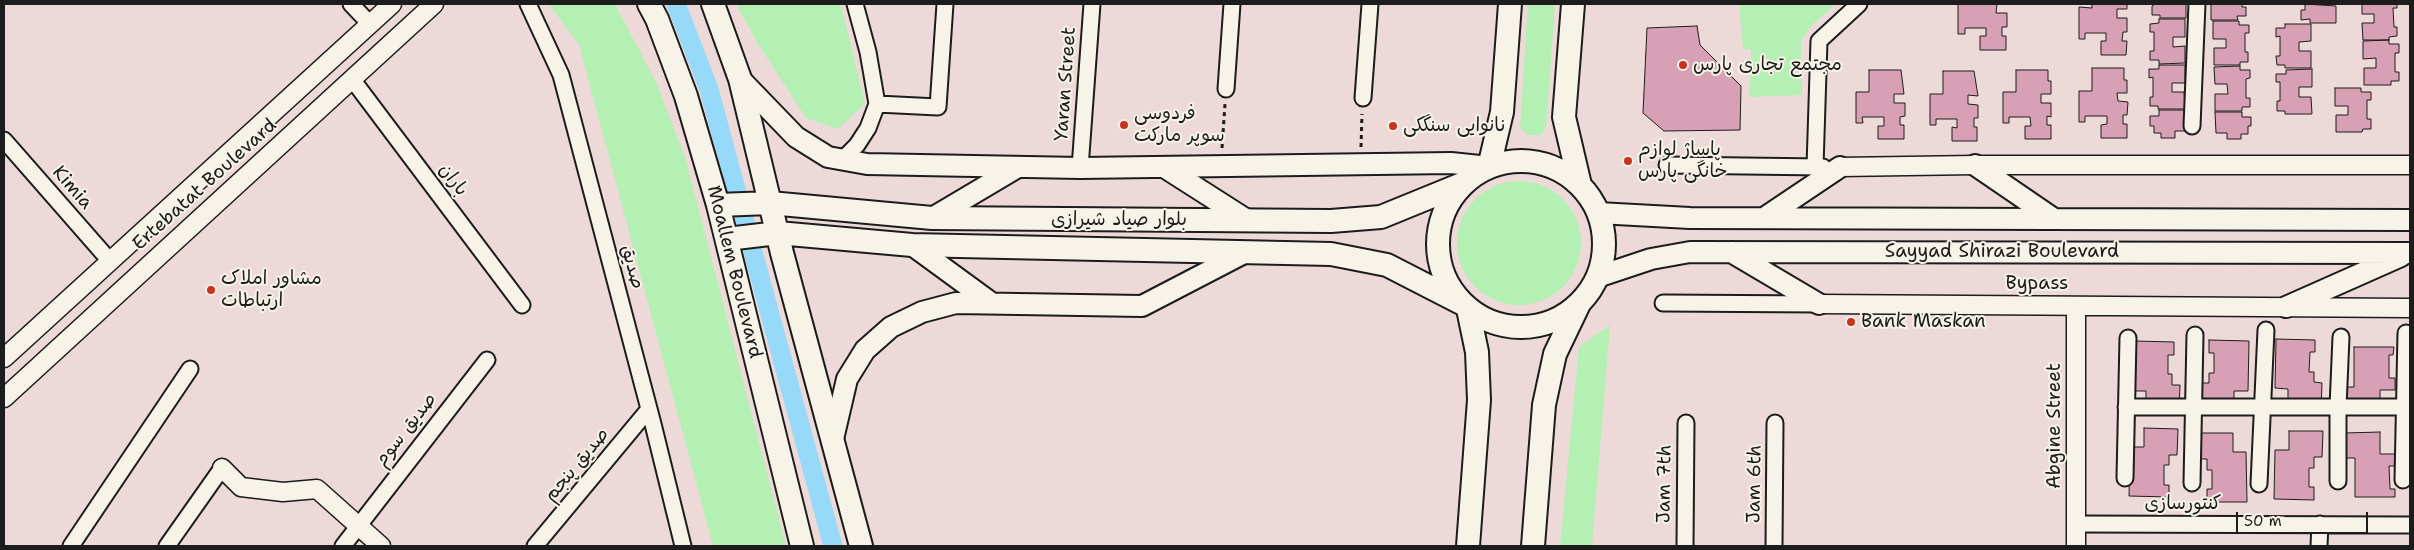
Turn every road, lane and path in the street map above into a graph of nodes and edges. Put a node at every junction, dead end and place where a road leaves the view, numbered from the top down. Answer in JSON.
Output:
{"nodes":[{"id":1,"x":351,"y":4,"type":"edge"},
{"id":2,"x":392,"y":4,"type":"edge"},
{"id":3,"x":434,"y":4,"type":"edge"},
{"id":4,"x":528,"y":4,"type":"edge"},
{"id":5,"x":649,"y":4,"type":"edge"},
{"id":6,"x":713,"y":4,"type":"edge"},
{"id":7,"x":855,"y":4,"type":"edge"},
{"id":8,"x":945,"y":4,"type":"edge"},
{"id":9,"x":1092,"y":4,"type":"edge"},
{"id":10,"x":1232,"y":4,"type":"edge"},
{"id":11,"x":1370,"y":4,"type":"edge"},
{"id":12,"x":1510,"y":4,"type":"edge"},
{"id":13,"x":1573,"y":4,"type":"edge"},
{"id":14,"x":1859,"y":4,"type":"edge"},
{"id":15,"x":2197,"y":4,"type":"edge"},
{"id":16,"x":370,"y":24,"type":"junction"},
{"id":17,"x":352,"y":79,"type":"junction"},
{"id":18,"x":740,"y":79,"type":"junction"},
{"id":19,"x":1226,"y":88,"type":"joint"},
{"id":20,"x":1363,"y":98,"type":"joint"},
{"id":21,"x":877,"y":104,"type":"junction"},
{"id":22,"x":2192,"y":126,"type":"dead end"},
{"id":23,"x":4,"y":140,"type":"edge"},
{"id":24,"x":842,"y":160,"type":"junction"},
{"id":25,"x":1360,"y":164,"type":"junction"},
{"id":26,"x":1666,"y":165,"type":"dead end"},
{"id":27,"x":1975,"y":165,"type":"junction"},
{"id":28,"x":1221,"y":166,"type":"junction"},
{"id":29,"x":1489,"y":166,"type":"junction"},
{"id":30,"x":2410,"y":166,"type":"edge"},
{"id":31,"x":1018,"y":167,"type":"junction"},
{"id":32,"x":1164,"y":167,"type":"junction"},
{"id":33,"x":1815,"y":167,"type":"junction"},
{"id":34,"x":1840,"y":167,"type":"junction"},
{"id":35,"x":1080,"y":168,"type":"junction"},
{"id":36,"x":1462,"y":184,"type":"junction"},
{"id":37,"x":1580,"y":185,"type":"junction"},
{"id":38,"x":770,"y":202,"type":"junction"},
{"id":39,"x":718,"y":205,"type":"junction"},
{"id":40,"x":1598,"y":213,"type":"junction"},
{"id":41,"x":932,"y":218,"type":"junction"},
{"id":42,"x":1764,"y":218,"type":"junction"},
{"id":43,"x":2054,"y":219,"type":"junction"},
{"id":44,"x":1247,"y":220,"type":"junction"},
{"id":45,"x":2410,"y":220,"type":"edge"},
{"id":46,"x":778,"y":234,"type":"junction"},
{"id":47,"x":727,"y":239,"type":"junction"},
{"id":48,"x":912,"y":245,"type":"junction"},
{"id":49,"x":1246,"y":252,"type":"junction"},
{"id":50,"x":1732,"y":252,"type":"junction"},
{"id":51,"x":2409,"y":253,"type":"edge"},
{"id":52,"x":110,"y":261,"type":"junction"},
{"id":53,"x":1597,"y":277,"type":"junction"},
{"id":54,"x":130,"y":283,"type":"junction"},
{"id":55,"x":990,"y":302,"type":"junction"},
{"id":56,"x":1663,"y":303,"type":"dead end"},
{"id":57,"x":1579,"y":304,"type":"junction"},
{"id":58,"x":1819,"y":304,"type":"junction"},
{"id":59,"x":522,"y":305,"type":"dead end"},
{"id":60,"x":1464,"y":306,"type":"junction"},
{"id":61,"x":2076,"y":306,"type":"junction"},
{"id":62,"x":2286,"y":307,"type":"junction"},
{"id":63,"x":2410,"y":308,"type":"edge"},
{"id":64,"x":2266,"y":330,"type":"dead end"},
{"id":65,"x":2406,"y":333,"type":"dead end"},
{"id":66,"x":2195,"y":335,"type":"dead end"},
{"id":67,"x":2341,"y":337,"type":"dead end"},
{"id":68,"x":2128,"y":338,"type":"dead end"},
{"id":69,"x":4,"y":358,"type":"edge"},
{"id":70,"x":487,"y":360,"type":"dead end"},
{"id":71,"x":190,"y":369,"type":"dead end"},
{"id":72,"x":4,"y":398,"type":"edge"},
{"id":73,"x":2126,"y":407,"type":"junction"},
{"id":74,"x":2194,"y":407,"type":"junction"},
{"id":75,"x":2264,"y":407,"type":"junction"},
{"id":76,"x":2338,"y":407,"type":"junction"},
{"id":77,"x":2407,"y":408,"type":"edge"},
{"id":78,"x":649,"y":409,"type":"junction"},
{"id":79,"x":1686,"y":423,"type":"dead end"},
{"id":80,"x":1775,"y":423,"type":"dead end"},
{"id":81,"x":833,"y":439,"type":"junction"},
{"id":82,"x":222,"y":468,"type":"joint"},
{"id":83,"x":2124,"y":478,"type":"dead end"},
{"id":84,"x":2403,"y":480,"type":"dead end"},
{"id":85,"x":2338,"y":481,"type":"dead end"},
{"id":86,"x":2192,"y":483,"type":"dead end"},
{"id":87,"x":2259,"y":484,"type":"dead end"},
{"id":88,"x":2076,"y":524,"type":"junction"},
{"id":89,"x":2320,"y":524,"type":"junction"},
{"id":90,"x":358,"y":525,"type":"junction"},
{"id":91,"x":2410,"y":526,"type":"edge"},
{"id":92,"x":71,"y":546,"type":"edge"},
{"id":93,"x":167,"y":546,"type":"edge"},
{"id":94,"x":343,"y":546,"type":"edge"},
{"id":95,"x":381,"y":546,"type":"edge"},
{"id":96,"x":535,"y":546,"type":"edge"},
{"id":97,"x":683,"y":546,"type":"edge"},
{"id":98,"x":802,"y":546,"type":"edge"},
{"id":99,"x":861,"y":546,"type":"edge"},
{"id":100,"x":1468,"y":546,"type":"edge"},
{"id":101,"x":1533,"y":546,"type":"edge"},
{"id":102,"x":1685,"y":546,"type":"edge"},
{"id":103,"x":1774,"y":546,"type":"edge"},
{"id":104,"x":2076,"y":546,"type":"edge"},
{"id":105,"x":2319,"y":546,"type":"edge"}],
"edges":[{"from":1,"to":16,"type":"street"},
{"from":2,"to":16,"type":"street","name":"Ertebatat Boulevard"},
{"from":3,"to":17,"type":"street","name":"Ertebatat Boulevard"},
{"from":4,"to":78,"type":"street","name":"صدیق"},
{"from":5,"to":39,"type":"main road","name":"Moallem Boulevard"},
{"from":6,"to":18,"type":"main road"},
{"from":7,"to":21,"type":"street"},
{"from":8,"to":21,"type":"street"},
{"from":9,"to":35,"type":"street","name":"Yaran Street"},
{"from":10,"to":19,"type":"street"},
{"from":11,"to":20,"type":"street"},
{"from":12,"to":29,"type":"main road"},
{"from":13,"to":37,"type":"main road"},
{"from":14,"to":33,"type":"street"},
{"from":15,"to":22,"type":"street"},
{"from":16,"to":52,"type":"street","name":"Ertebatat Boulevard"},
{"from":17,"to":54,"type":"street","name":"Ertebatat Boulevard"},
{"from":17,"to":59,"type":"street","name":"باران"},
{"from":18,"to":24,"type":"main road"},
{"from":18,"to":38,"type":"main road"},
{"from":19,"to":28,"type":"path"},
{"from":20,"to":25,"type":"path"},
{"from":21,"to":24,"type":"street"},
{"from":23,"to":52,"type":"street","name":"Kimia"},
{"from":24,"to":31,"type":"main road"},
{"from":25,"to":28,"type":"main road"},
{"from":25,"to":29,"type":"main road"},
{"from":26,"to":33,"type":"street"},
{"from":27,"to":30,"type":"street"},
{"from":27,"to":34,"type":"street"},
{"from":27,"to":43,"type":"main road"},
{"from":28,"to":32,"type":"main road"},
{"from":29,"to":36,"type":"main road"},
{"from":29,"to":37,"type":"main road"},
{"from":31,"to":35,"type":"main road"},
{"from":31,"to":41,"type":"main road"},
{"from":32,"to":35,"type":"main road"},
{"from":32,"to":44,"type":"main road"},
{"from":33,"to":34,"type":"street"},
{"from":34,"to":42,"type":"main road"},
{"from":36,"to":44,"type":"main road","name":"بلوار صیاد شیرازی"},
{"from":36,"to":60,"type":"main road"},
{"from":37,"to":40,"type":"main road"},
{"from":38,"to":39,"type":"main road","name":"بلوار صیاد شیرازی"},
{"from":38,"to":41,"type":"main road","name":"بلوار صیاد شیرازی"},
{"from":38,"to":46,"type":"main road"},
{"from":39,"to":47,"type":"main road","name":"Moallem Boulevard"},
{"from":40,"to":42,"type":"main road","name":"Sayyad Shirazi Boulevard"},
{"from":40,"to":53,"type":"main road"},
{"from":41,"to":44,"type":"main road","name":"بلوار صیاد شیرازی"},
{"from":42,"to":43,"type":"main road","name":"Sayyad Shirazi Boulevard"},
{"from":43,"to":45,"type":"main road","name":"Sayyad Shirazi Boulevard"},
{"from":46,"to":47,"type":"main road","name":"بلوار صیاد شیرازی"},
{"from":46,"to":48,"type":"main road","name":"بلوار صیاد شیرازی"},
{"from":46,"to":81,"type":"main road"},
{"from":47,"to":98,"type":"main road","name":"Moallem Boulevard"},
{"from":48,"to":49,"type":"main road","name":"بلوار صیاد شیرازی"},
{"from":48,"to":55,"type":"main road"},
{"from":49,"to":55,"type":"main road"},
{"from":49,"to":60,"type":"main road","name":"بلوار صیاد شیرازی"},
{"from":50,"to":51,"type":"main road","name":"Sayyad Shirazi Boulevard"},
{"from":50,"to":53,"type":"main road","name":"Sayyad Shirazi Boulevard"},
{"from":50,"to":58,"type":"main road"},
{"from":51,"to":62,"type":"main road"},
{"from":52,"to":54,"type":"street"},
{"from":52,"to":69,"type":"street","name":"Ertebatat Boulevard"},
{"from":53,"to":57,"type":"main road"},
{"from":54,"to":72,"type":"street","name":"Ertebatat Boulevard"},
{"from":55,"to":81,"type":"main road"},
{"from":56,"to":58,"type":"street","name":"Bypass"},
{"from":57,"to":60,"type":"main road"},
{"from":57,"to":101,"type":"main road"},
{"from":58,"to":61,"type":"street","name":"Bypass"},
{"from":60,"to":100,"type":"main road"},
{"from":61,"to":62,"type":"street","name":"Bypass"},
{"from":61,"to":88,"type":"street","name":"Abgine Street"},
{"from":62,"to":63,"type":"street","name":"Bypass"},
{"from":64,"to":75,"type":"street"},
{"from":65,"to":77,"type":"street"},
{"from":66,"to":74,"type":"street"},
{"from":67,"to":76,"type":"street"},
{"from":68,"to":73,"type":"street"},
{"from":70,"to":90,"type":"street","name":"صدیق سوم"},
{"from":71,"to":92,"type":"street"},
{"from":73,"to":74,"type":"street"},
{"from":73,"to":83,"type":"street"},
{"from":74,"to":75,"type":"street"},
{"from":74,"to":86,"type":"street"},
{"from":75,"to":76,"type":"street"},
{"from":75,"to":87,"type":"street"},
{"from":76,"to":77,"type":"street"},
{"from":76,"to":85,"type":"street"},
{"from":77,"to":84,"type":"street"},
{"from":78,"to":96,"type":"street","name":"صدیق پنجم"},
{"from":78,"to":97,"type":"street","name":"صدیق"},
{"from":79,"to":102,"type":"street","name":"Jam 7th"},
{"from":80,"to":103,"type":"street","name":"Jam 6th"},
{"from":81,"to":99,"type":"main road"},
{"from":82,"to":90,"type":"street"},
{"from":82,"to":93,"type":"street"},
{"from":88,"to":89,"type":"street","name":"کنتورسازی"},
{"from":88,"to":104,"type":"street","name":"Abgine Street"},
{"from":89,"to":91,"type":"street","name":"کنتورسازی"},
{"from":89,"to":105,"type":"street"},
{"from":90,"to":94,"type":"street","name":"صدیق سوم"},
{"from":90,"to":95,"type":"street"}]}
